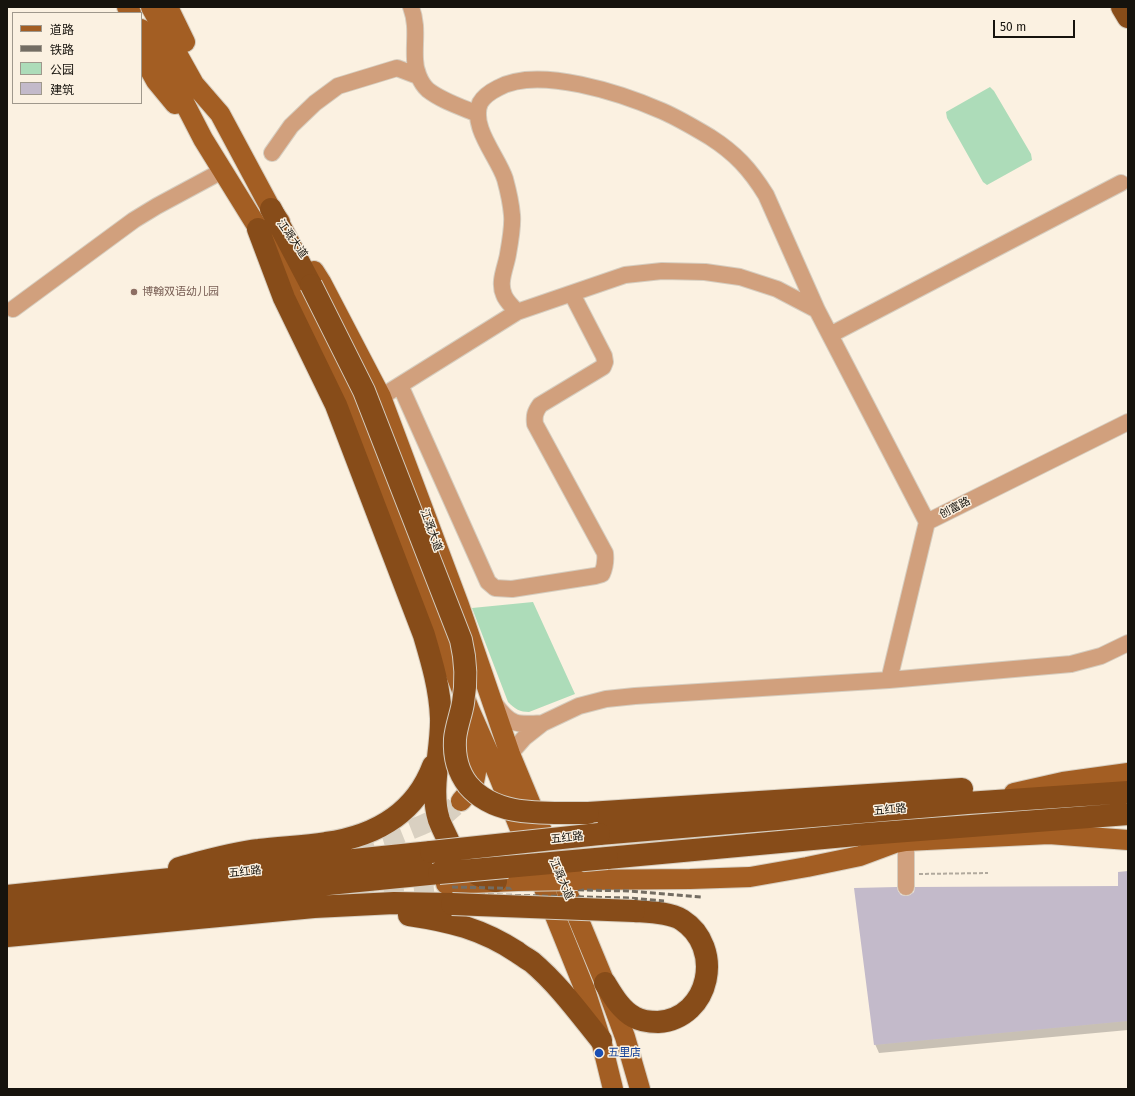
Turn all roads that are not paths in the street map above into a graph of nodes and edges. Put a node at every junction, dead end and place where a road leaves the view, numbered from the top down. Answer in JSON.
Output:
{"nodes":[{"id":1,"x":151,"y":7,"type":"edge"},
{"id":2,"x":168,"y":7,"type":"edge"},
{"id":3,"x":410,"y":7,"type":"edge"},
{"id":4,"x":1122,"y":7,"type":"edge"},
{"id":5,"x":1128,"y":17,"type":"edge"},
{"id":6,"x":142,"y":31,"type":"edge"},
{"id":7,"x":142,"y":56,"type":"edge"},
{"id":8,"x":418,"y":76,"type":"junction"},
{"id":9,"x":220,"y":114,"type":"junction"},
{"id":10,"x":478,"y":114,"type":"junction"},
{"id":11,"x":203,"y":139,"type":"junction"},
{"id":12,"x":272,"y":153,"type":"dead end"},
{"id":13,"x":222,"y":171,"type":"junction"},
{"id":14,"x":1126,"y":181,"type":"edge"},
{"id":15,"x":271,"y":209,"type":"junction"},
{"id":16,"x":258,"y":229,"type":"junction"},
{"id":17,"x":572,"y":294,"type":"junction"},
{"id":18,"x":816,"y":310,"type":"junction"},
{"id":19,"x":9,"y":311,"type":"edge"},
{"id":20,"x":517,"y":312,"type":"junction"},
{"id":21,"x":830,"y":335,"type":"junction"},
{"id":22,"x":400,"y":385,"type":"junction"},
{"id":23,"x":382,"y":397,"type":"junction"},
{"id":24,"x":1128,"y":422,"type":"edge"},
{"id":25,"x":927,"y":522,"type":"junction"},
{"id":26,"x":1128,"y":643,"type":"edge"},
{"id":27,"x":889,"y":680,"type":"junction"},
{"id":28,"x":489,"y":696,"type":"junction"},
{"id":29,"x":473,"y":718,"type":"junction"},
{"id":30,"x":543,"y":723,"type":"junction"},
{"id":31,"x":440,"y":739,"type":"junction"},
{"id":32,"x":510,"y":754,"type":"junction"},
{"id":33,"x":1128,"y":778,"type":"edge"},
{"id":34,"x":1063,"y":782,"type":"junction"},
{"id":35,"x":880,"y":794,"type":"junction"},
{"id":36,"x":461,"y":801,"type":"tunnel mouth"},
{"id":37,"x":967,"y":803,"type":"junction"},
{"id":38,"x":1128,"y":814,"type":"edge"},
{"id":39,"x":980,"y":826,"type":"junction"},
{"id":40,"x":1049,"y":834,"type":"junction"},
{"id":41,"x":1128,"y":840,"type":"edge"},
{"id":42,"x":900,"y":842,"type":"junction"},
{"id":43,"x":496,"y":881,"type":"junction"},
{"id":44,"x":906,"y":881,"type":"road end"},
{"id":45,"x":113,"y":885,"type":"junction"},
{"id":46,"x":446,"y":887,"type":"junction"},
{"id":47,"x":7,"y":896,"type":"edge"},
{"id":48,"x":314,"y":907,"type":"junction"},
{"id":49,"x":7,"y":916,"type":"edge"},
{"id":50,"x":7,"y":936,"type":"edge"},
{"id":51,"x":605,"y":983,"type":"junction"},
{"id":52,"x":601,"y":1040,"type":"junction"},
{"id":53,"x":613,"y":1089,"type":"edge"},
{"id":54,"x":640,"y":1089,"type":"edge"}],
"edges":[{"from":1,"to":9,"type":"main road","name":"江溉大道"},
{"from":2,"to":9,"type":"main road"},
{"from":3,"to":8,"type":"street"},
{"from":4,"to":5,"type":"highway"},
{"from":6,"to":11,"type":"main road","name":"江溉大道"},
{"from":7,"to":11,"type":"main road"},
{"from":8,"to":10,"type":"street"},
{"from":8,"to":12,"type":"street"},
{"from":9,"to":15,"type":"main road","name":"江溉大道"},
{"from":10,"to":18,"type":"street"},
{"from":10,"to":20,"type":"street"},
{"from":11,"to":13,"type":"main road","name":"江溉大道"},
{"from":13,"to":16,"type":"main road","name":"江溉大道"},
{"from":13,"to":19,"type":"street"},
{"from":14,"to":21,"type":"street"},
{"from":15,"to":23,"type":"main road","name":"江溉大道"},
{"from":15,"to":35,"type":"highway","bridge":true},
{"from":16,"to":29,"type":"main road","name":"江溉大道"},
{"from":16,"to":31,"type":"highway"},
{"from":17,"to":18,"type":"street"},
{"from":17,"to":20,"type":"street"},
{"from":17,"to":22,"type":"street"},
{"from":18,"to":21,"type":"street"},
{"from":20,"to":22,"type":"street"},
{"from":21,"to":25,"type":"street"},
{"from":22,"to":23,"type":"street"},
{"from":23,"to":28,"type":"main road","name":"江溉大道"},
{"from":24,"to":25,"type":"street","name":"创富路"},
{"from":25,"to":27,"type":"street","name":"创富路"},
{"from":26,"to":27,"type":"street"},
{"from":27,"to":30,"type":"street"},
{"from":28,"to":30,"type":"street"},
{"from":28,"to":32,"type":"main road","name":"江溉大道"},
{"from":29,"to":36,"type":"main road"},
{"from":29,"to":52,"type":"main road","name":"江溉大道"},
{"from":30,"to":32,"type":"street"},
{"from":31,"to":43,"type":"highway"},
{"from":31,"to":45,"type":"highway"},
{"from":32,"to":51,"type":"main road","name":"江溉大道"},
{"from":33,"to":34,"type":"main road"},
{"from":33,"to":37,"type":"highway","name":"五红路"},
{"from":34,"to":35,"type":"highway"},
{"from":34,"to":37,"type":"main road"},
{"from":35,"to":37,"type":"highway"},
{"from":37,"to":45,"type":"highway","name":"五红路","bridge":true},
{"from":38,"to":39,"type":"highway","name":"五红路"},
{"from":39,"to":40,"type":"highway"},
{"from":39,"to":42,"type":"highway"},
{"from":39,"to":46,"type":"highway","name":"五红路","bridge":true},
{"from":40,"to":41,"type":"main road"},
{"from":40,"to":42,"type":"main road"},
{"from":42,"to":43,"type":"main road","bridge":true},
{"from":42,"to":44,"type":"street"},
{"from":43,"to":46,"type":"main road"},
{"from":45,"to":47,"type":"highway","name":"五红路"},
{"from":46,"to":48,"type":"highway"},
{"from":46,"to":49,"type":"highway","name":"五红路"},
{"from":46,"to":51,"type":"highway","bridge":true},
{"from":48,"to":50,"type":"highway"},
{"from":48,"to":52,"type":"highway"},
{"from":51,"to":54,"type":"main road","name":"江溉大道"},
{"from":52,"to":53,"type":"main road","name":"江溉大道"}]}
